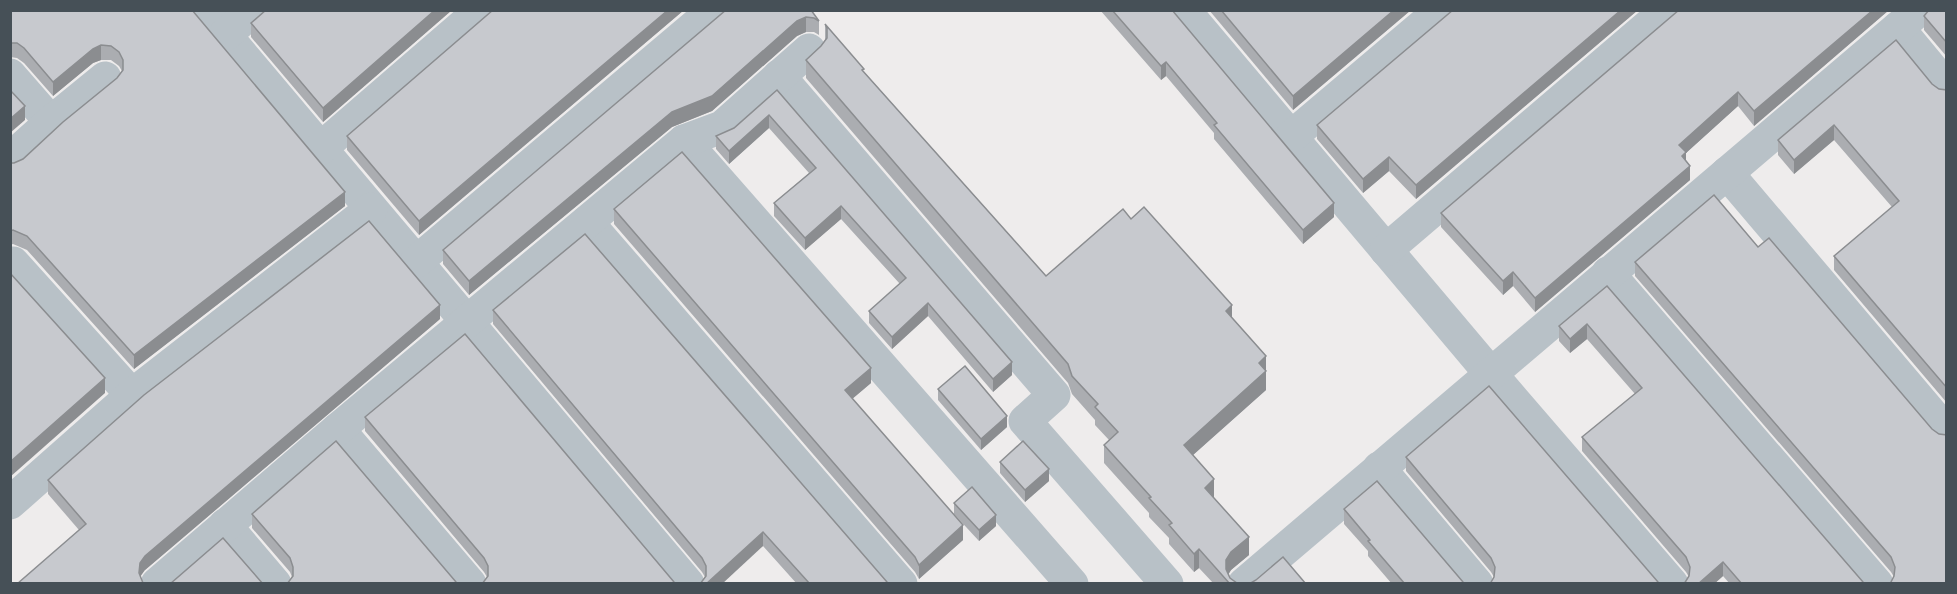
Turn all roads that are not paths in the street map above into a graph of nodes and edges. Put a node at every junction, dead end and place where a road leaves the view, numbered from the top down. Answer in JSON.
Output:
{"nodes":[{"id":1,"x":204,"y":10,"type":"edge"},
{"id":2,"x":254,"y":10,"type":"edge"},
{"id":3,"x":481,"y":10,"type":"edge"},
{"id":4,"x":714,"y":10,"type":"edge"},
{"id":5,"x":1441,"y":10,"type":"edge"},
{"id":6,"x":1667,"y":10,"type":"edge"},
{"id":7,"x":1191,"y":13,"type":"edge"},
{"id":8,"x":1908,"y":19,"type":"edge"},
{"id":9,"x":225,"y":35,"type":"junction"},
{"id":10,"x":809,"y":50,"type":"dead end"},
{"id":11,"x":10,"y":75,"type":"edge"},
{"id":12,"x":778,"y":76,"type":"junction"},
{"id":13,"x":105,"y":78,"type":"dead end"},
{"id":14,"x":1947,"y":86,"type":"edge"},
{"id":15,"x":51,"y":122,"type":"junction"},
{"id":16,"x":1292,"y":136,"type":"junction"},
{"id":17,"x":684,"y":141,"type":"junction"},
{"id":18,"x":320,"y":149,"type":"junction"},
{"id":19,"x":10,"y":159,"type":"edge"},
{"id":20,"x":1727,"y":172,"type":"junction"},
{"id":21,"x":371,"y":209,"type":"junction"},
{"id":22,"x":587,"y":222,"type":"junction"},
{"id":23,"x":1386,"y":250,"type":"junction"},
{"id":24,"x":416,"y":262,"type":"junction"},
{"id":25,"x":10,"y":263,"type":"edge"},
{"id":26,"x":1608,"y":273,"type":"junction"},
{"id":27,"x":467,"y":322,"type":"junction"},
{"id":28,"x":1490,"y":373,"type":"junction"},
{"id":29,"x":132,"y":395,"type":"junction"},
{"id":30,"x":338,"y":429,"type":"junction"},
{"id":31,"x":1947,"y":431,"type":"edge"},
{"id":32,"x":1379,"y":468,"type":"junction"},
{"id":33,"x":15,"y":490,"type":"edge"},
{"id":34,"x":225,"y":525,"type":"junction"},
{"id":35,"x":157,"y":584,"type":"edge"},
{"id":36,"x":275,"y":584,"type":"edge"},
{"id":37,"x":470,"y":584,"type":"edge"},
{"id":38,"x":688,"y":584,"type":"edge"},
{"id":39,"x":901,"y":584,"type":"edge"},
{"id":40,"x":1072,"y":584,"type":"edge"},
{"id":41,"x":1167,"y":584,"type":"edge"},
{"id":42,"x":1244,"y":584,"type":"edge"},
{"id":43,"x":1477,"y":584,"type":"edge"},
{"id":44,"x":1672,"y":584,"type":"edge"},
{"id":45,"x":1877,"y":584,"type":"edge"}],
"edges":[{"from":1,"to":9,"type":"street"},
{"from":2,"to":9,"type":"street"},
{"from":3,"to":18,"type":"street"},
{"from":4,"to":24,"type":"street"},
{"from":5,"to":16,"type":"street"},
{"from":6,"to":23,"type":"street"},
{"from":7,"to":16,"type":"street"},
{"from":8,"to":14,"type":"street"},
{"from":8,"to":20,"type":"street"},
{"from":9,"to":18,"type":"street"},
{"from":10,"to":12,"type":"street"},
{"from":11,"to":15,"type":"street"},
{"from":12,"to":17,"type":"street"},
{"from":12,"to":41,"type":"street"},
{"from":13,"to":15,"type":"street"},
{"from":15,"to":19,"type":"street"},
{"from":16,"to":23,"type":"street"},
{"from":17,"to":22,"type":"street"},
{"from":17,"to":40,"type":"street"},
{"from":18,"to":21,"type":"street"},
{"from":20,"to":26,"type":"street"},
{"from":20,"to":31,"type":"street"},
{"from":21,"to":24,"type":"street"},
{"from":21,"to":29,"type":"street"},
{"from":22,"to":27,"type":"street"},
{"from":22,"to":39,"type":"street"},
{"from":23,"to":28,"type":"street"},
{"from":24,"to":27,"type":"street"},
{"from":25,"to":29,"type":"street"},
{"from":26,"to":28,"type":"street"},
{"from":26,"to":45,"type":"street"},
{"from":27,"to":30,"type":"street"},
{"from":27,"to":38,"type":"street"},
{"from":28,"to":32,"type":"street"},
{"from":28,"to":44,"type":"street"},
{"from":29,"to":33,"type":"street"},
{"from":30,"to":34,"type":"street"},
{"from":30,"to":37,"type":"street"},
{"from":32,"to":42,"type":"street"},
{"from":32,"to":43,"type":"street"},
{"from":34,"to":35,"type":"street"},
{"from":34,"to":36,"type":"street"}]}
